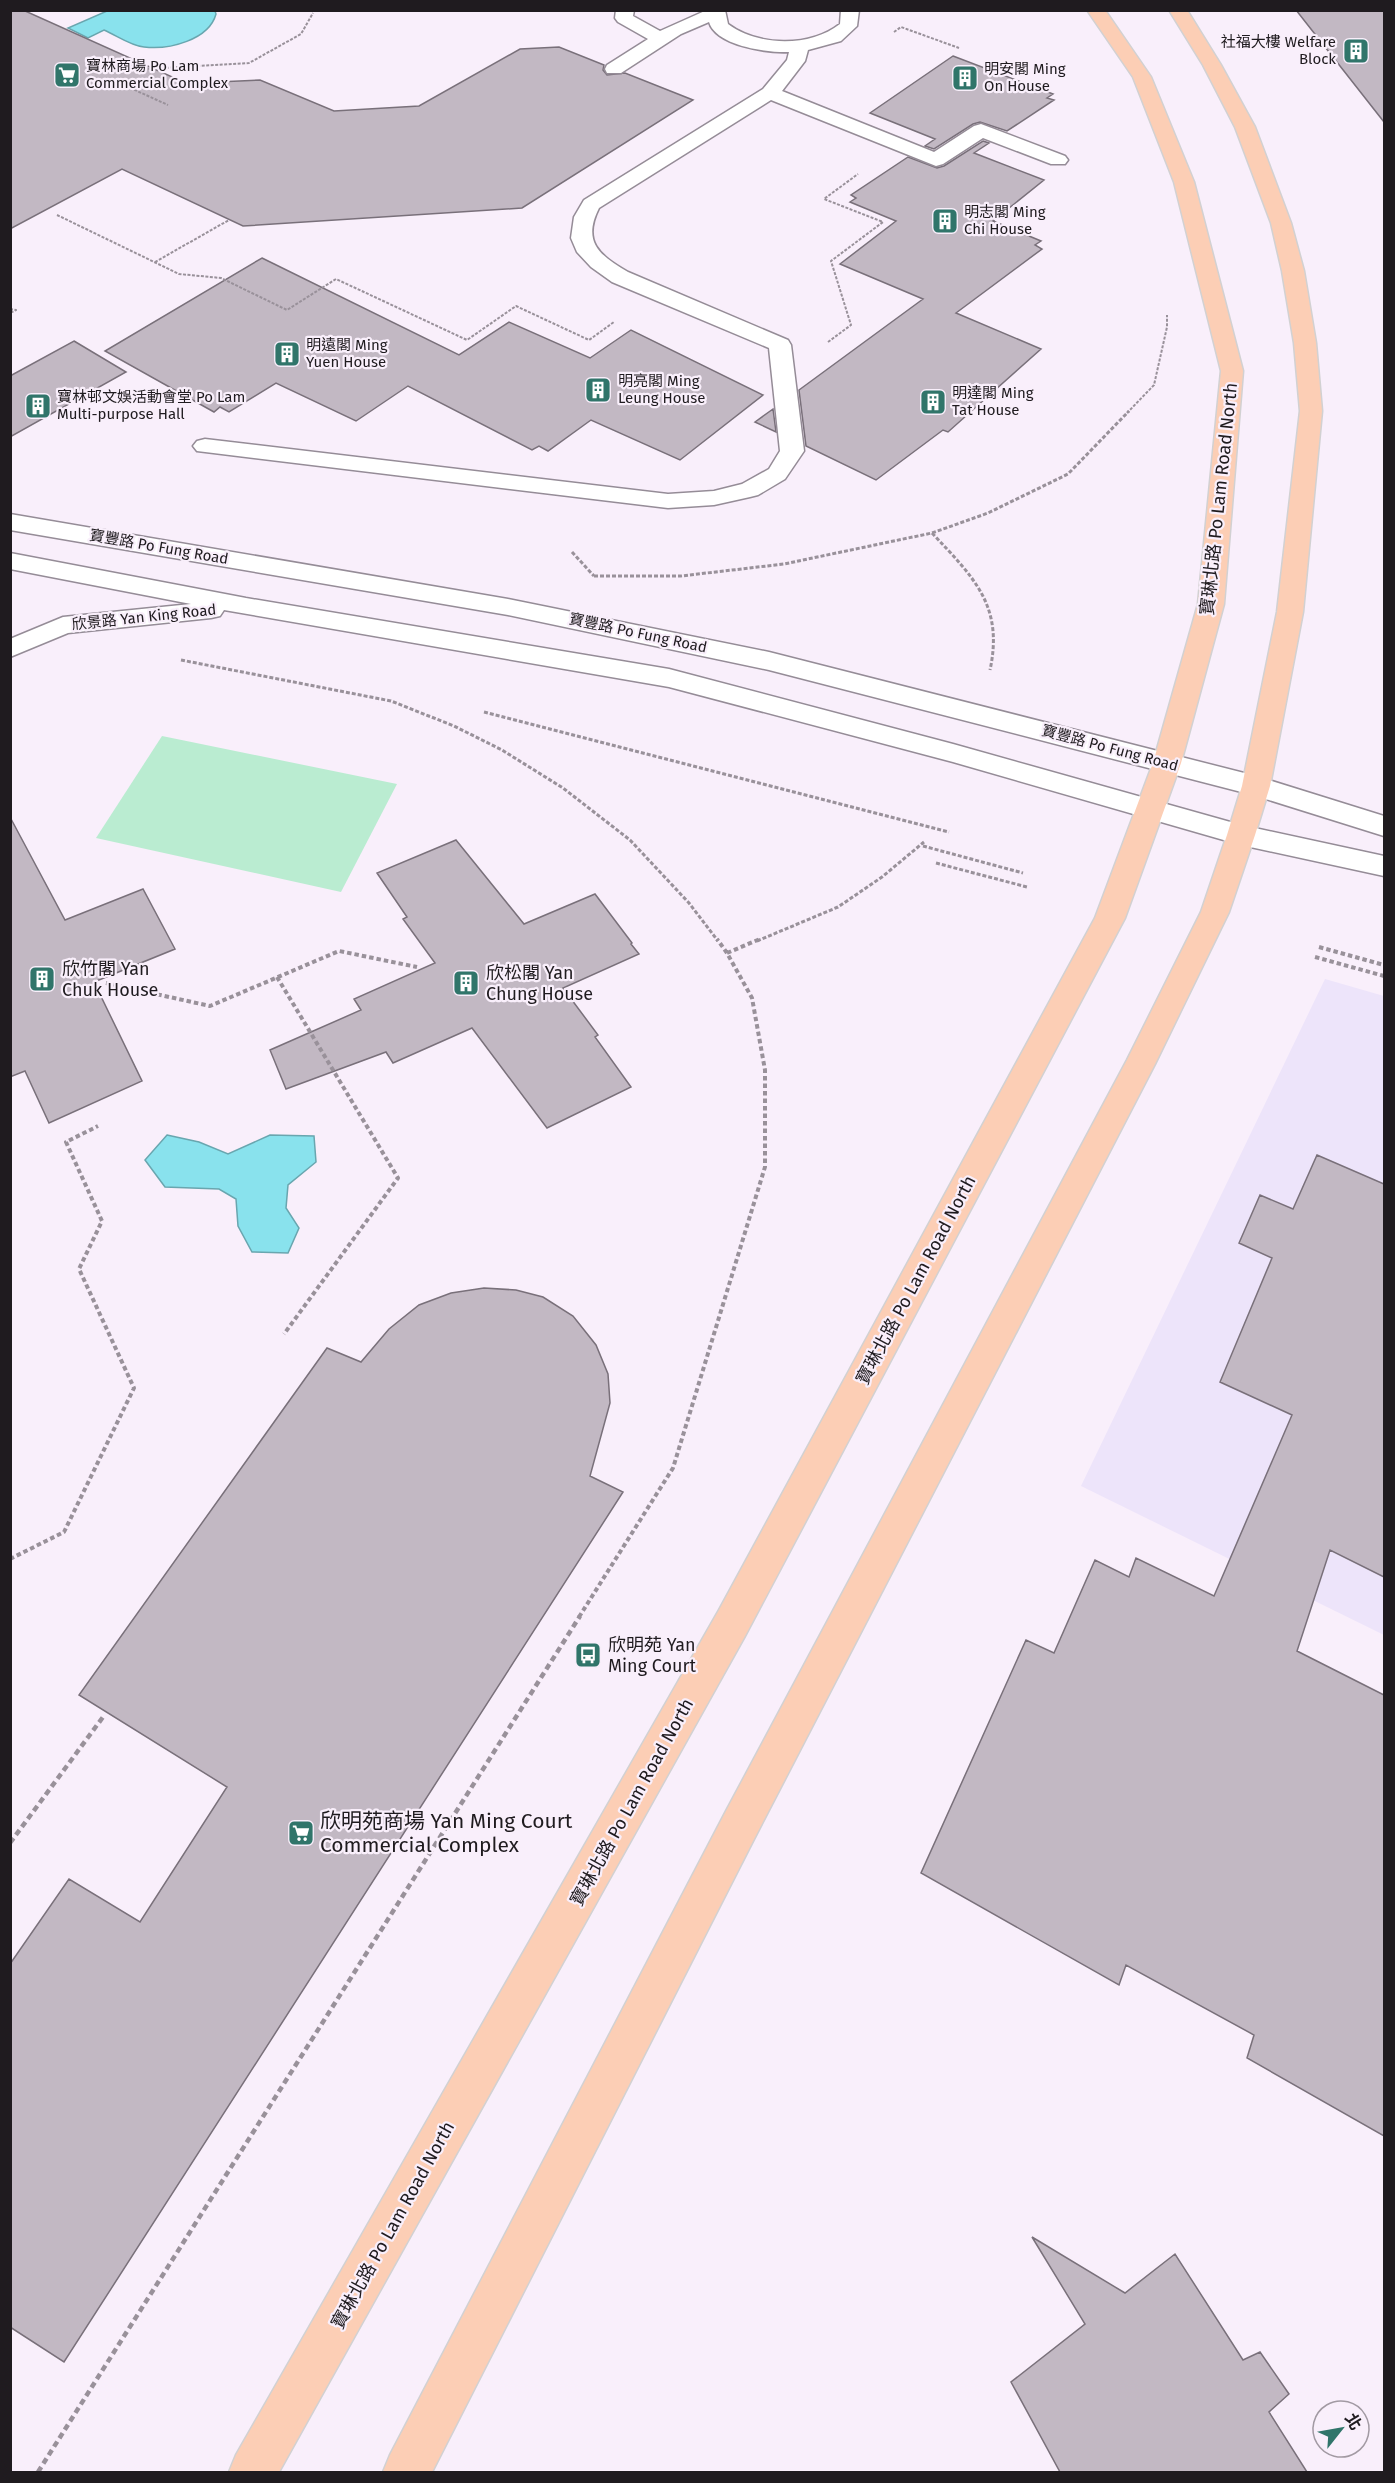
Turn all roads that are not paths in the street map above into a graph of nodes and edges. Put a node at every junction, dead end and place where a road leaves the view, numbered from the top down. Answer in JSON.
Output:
{"nodes":[{"id":1,"x":626,"y":10,"type":"edge"},
{"id":2,"x":850,"y":10,"type":"edge"},
{"id":3,"x":1096,"y":10,"type":"edge"},
{"id":4,"x":1178,"y":10,"type":"edge"},
{"id":5,"x":715,"y":13,"type":"edge"},
{"id":6,"x":663,"y":39,"type":"junction"},
{"id":7,"x":800,"y":46,"type":"junction"},
{"id":8,"x":614,"y":69,"type":"dead end"},
{"id":9,"x":770,"y":93,"type":"junction"},
{"id":10,"x":1058,"y":160,"type":"dead end"},
{"id":11,"x":205,"y":446,"type":"dead end"},
{"id":12,"x":10,"y":522,"type":"edge"},
{"id":13,"x":10,"y":561,"type":"edge"},
{"id":14,"x":246,"y":606,"type":"junction"},
{"id":15,"x":10,"y":649,"type":"edge"},
{"id":16,"x":1167,"y":762,"type":"junction"},
{"id":17,"x":1256,"y":786,"type":"junction"},
{"id":18,"x":1149,"y":810,"type":"junction"},
{"id":19,"x":1384,"y":826,"type":"edge"},
{"id":20,"x":1241,"y":836,"type":"junction"},
{"id":21,"x":1384,"y":866,"type":"edge"},
{"id":22,"x":253,"y":2472,"type":"edge"},
{"id":23,"x":407,"y":2472,"type":"edge"}],
"edges":[{"from":1,"to":6,"type":"street"},
{"from":2,"to":7,"type":"street"},
{"from":3,"to":16,"type":"main road","name":"寶琳北路 Po Lam Road North"},
{"from":4,"to":17,"type":"main road"},
{"from":5,"to":6,"type":"street"},
{"from":5,"to":7,"type":"street"},
{"from":6,"to":8,"type":"street"},
{"from":7,"to":9,"type":"street"},
{"from":9,"to":10,"type":"street"},
{"from":9,"to":11,"type":"street"},
{"from":12,"to":16,"type":"street","name":"寶豐路 Po Fung Road"},
{"from":13,"to":14,"type":"street"},
{"from":14,"to":15,"type":"street","name":"欣景路 Yan King Road"},
{"from":14,"to":18,"type":"street"},
{"from":16,"to":17,"type":"street","name":"寶豐路 Po Fung Road"},
{"from":16,"to":18,"type":"main road","name":"寶琳北路 Po Lam Road North"},
{"from":17,"to":19,"type":"street","name":"寶豐路 Po Fung Road"},
{"from":17,"to":20,"type":"main road"},
{"from":18,"to":20,"type":"street"},
{"from":18,"to":22,"type":"main road","name":"寶琳北路 Po Lam Road North"},
{"from":20,"to":21,"type":"street"},
{"from":20,"to":23,"type":"main road"}]}
